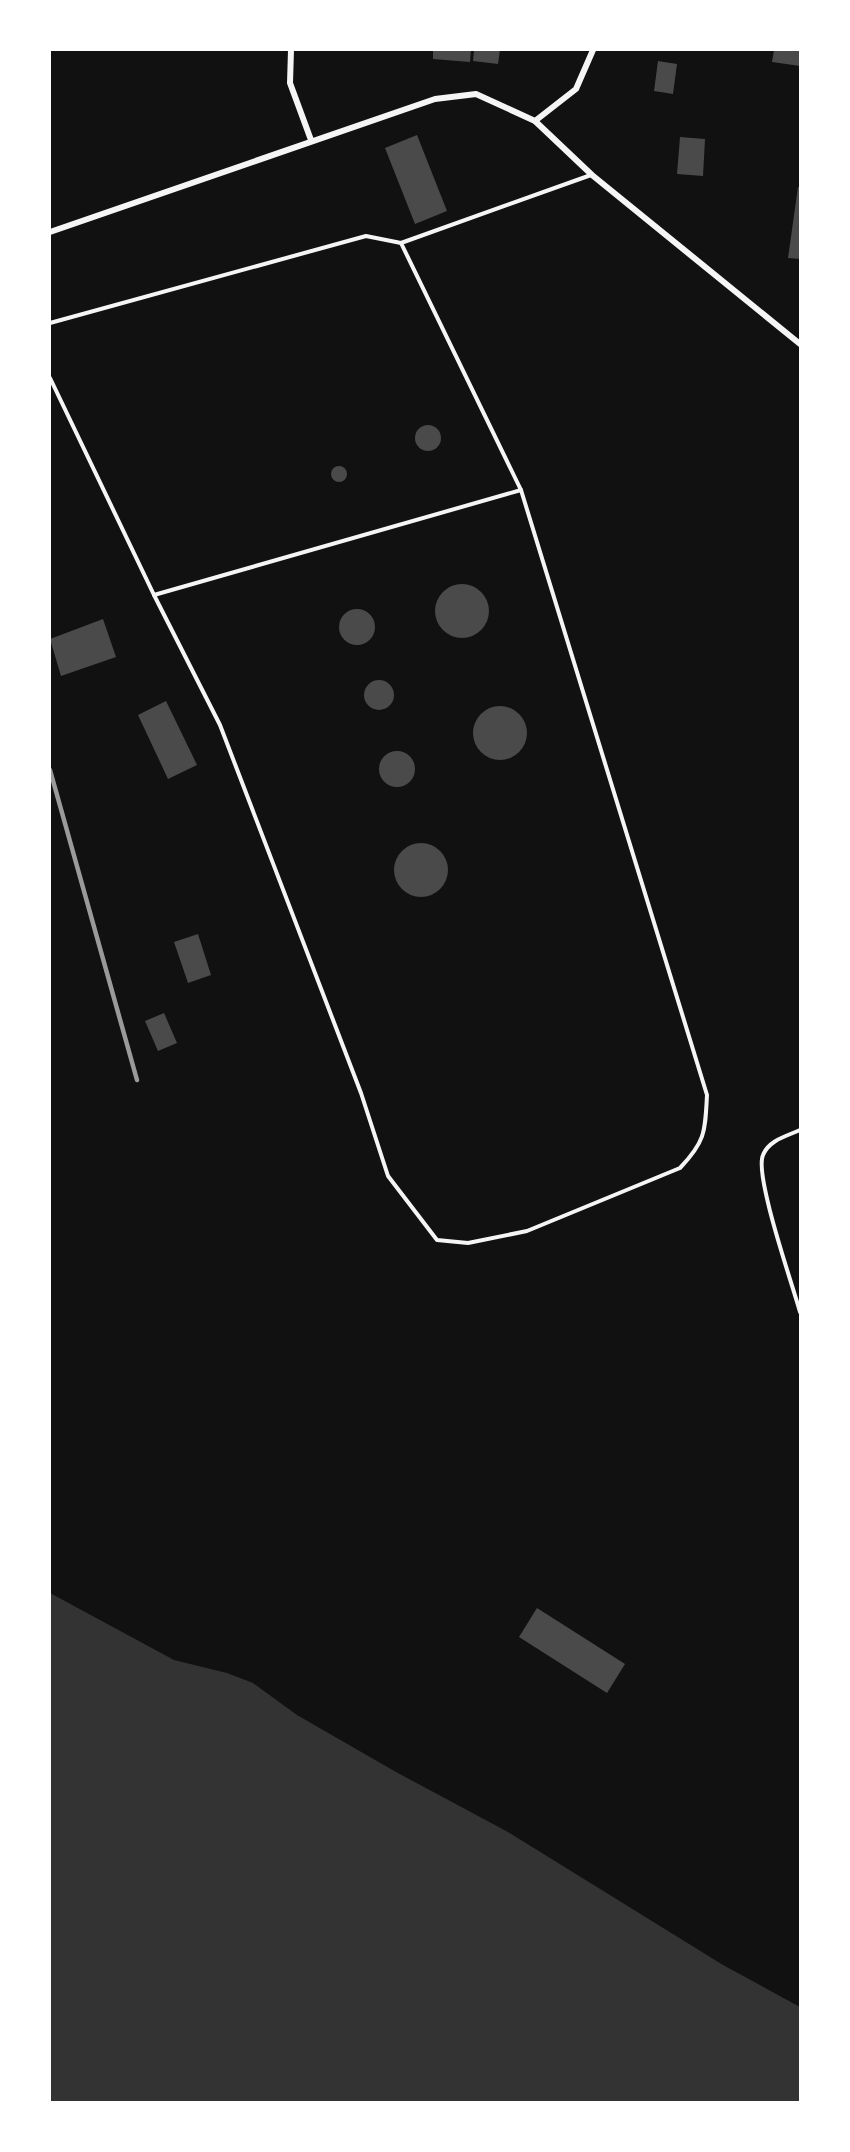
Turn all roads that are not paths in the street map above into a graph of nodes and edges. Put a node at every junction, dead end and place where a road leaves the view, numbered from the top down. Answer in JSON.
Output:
{"nodes":[{"id":1,"x":291,"y":50,"type":"edge"},
{"id":2,"x":593,"y":50,"type":"edge"},
{"id":3,"x":535,"y":121,"type":"junction"},
{"id":4,"x":311,"y":140,"type":"junction"},
{"id":5,"x":592,"y":175,"type":"junction"},
{"id":6,"x":50,"y":232,"type":"edge"},
{"id":7,"x":401,"y":243,"type":"junction"},
{"id":8,"x":50,"y":323,"type":"edge"},
{"id":9,"x":801,"y":344,"type":"edge"},
{"id":10,"x":50,"y":378,"type":"edge"},
{"id":11,"x":521,"y":489,"type":"junction"},
{"id":12,"x":154,"y":595,"type":"junction"},
{"id":13,"x":801,"y":1131,"type":"edge"},
{"id":14,"x":801,"y":1312,"type":"edge"}],
"edges":[{"from":1,"to":4,"type":"street"},
{"from":2,"to":3,"type":"street"},
{"from":3,"to":4,"type":"street"},
{"from":3,"to":5,"type":"street"},
{"from":4,"to":6,"type":"street"},
{"from":5,"to":7,"type":"lane"},
{"from":5,"to":9,"type":"street"},
{"from":7,"to":8,"type":"lane"},
{"from":7,"to":11,"type":"lane"},
{"from":10,"to":12,"type":"lane"},
{"from":11,"to":12,"type":"lane"},
{"from":11,"to":12,"type":"lane"},
{"from":13,"to":14,"type":"lane"}]}
